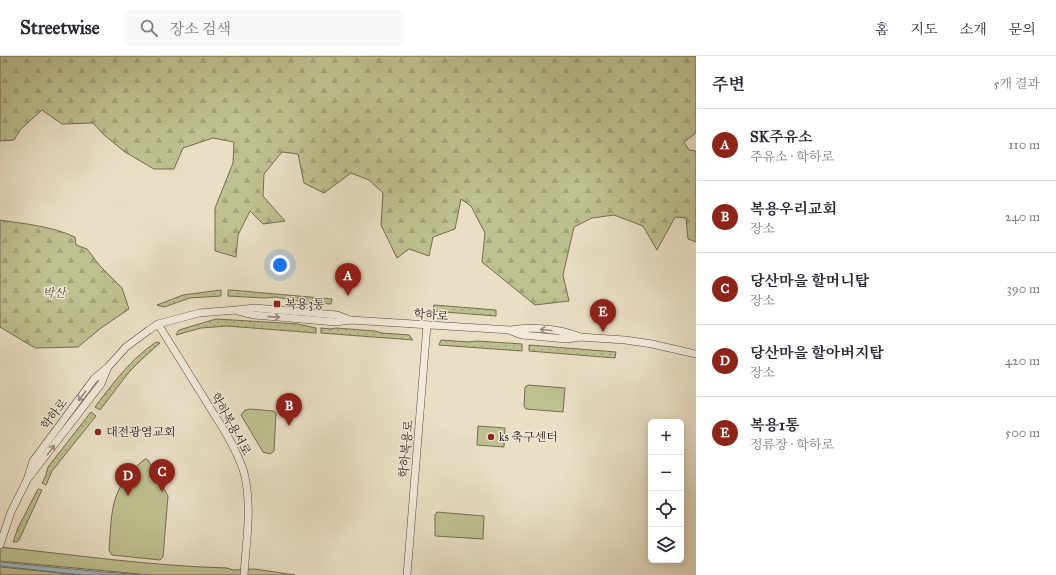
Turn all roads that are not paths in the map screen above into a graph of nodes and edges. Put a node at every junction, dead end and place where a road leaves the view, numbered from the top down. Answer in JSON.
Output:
{"nodes":[{"id":1,"x":158,"y":324,"type":"junction"},
{"id":2,"x":427,"y":326,"type":"junction"},
{"id":3,"x":696,"y":354,"type":"edge"},
{"id":4,"x":0,"y":545,"type":"edge"},
{"id":5,"x":244,"y":573,"type":"edge"},
{"id":6,"x":407,"y":575,"type":"edge"}],
"edges":[{"from":1,"to":2,"type":"street","name":"학하로"},
{"from":1,"to":4,"type":"street","name":"학하로"},
{"from":1,"to":5,"type":"street","name":"학하복용서로"},
{"from":2,"to":3,"type":"street","name":"학하로"},
{"from":2,"to":6,"type":"street","name":"학하복용로"}]}
